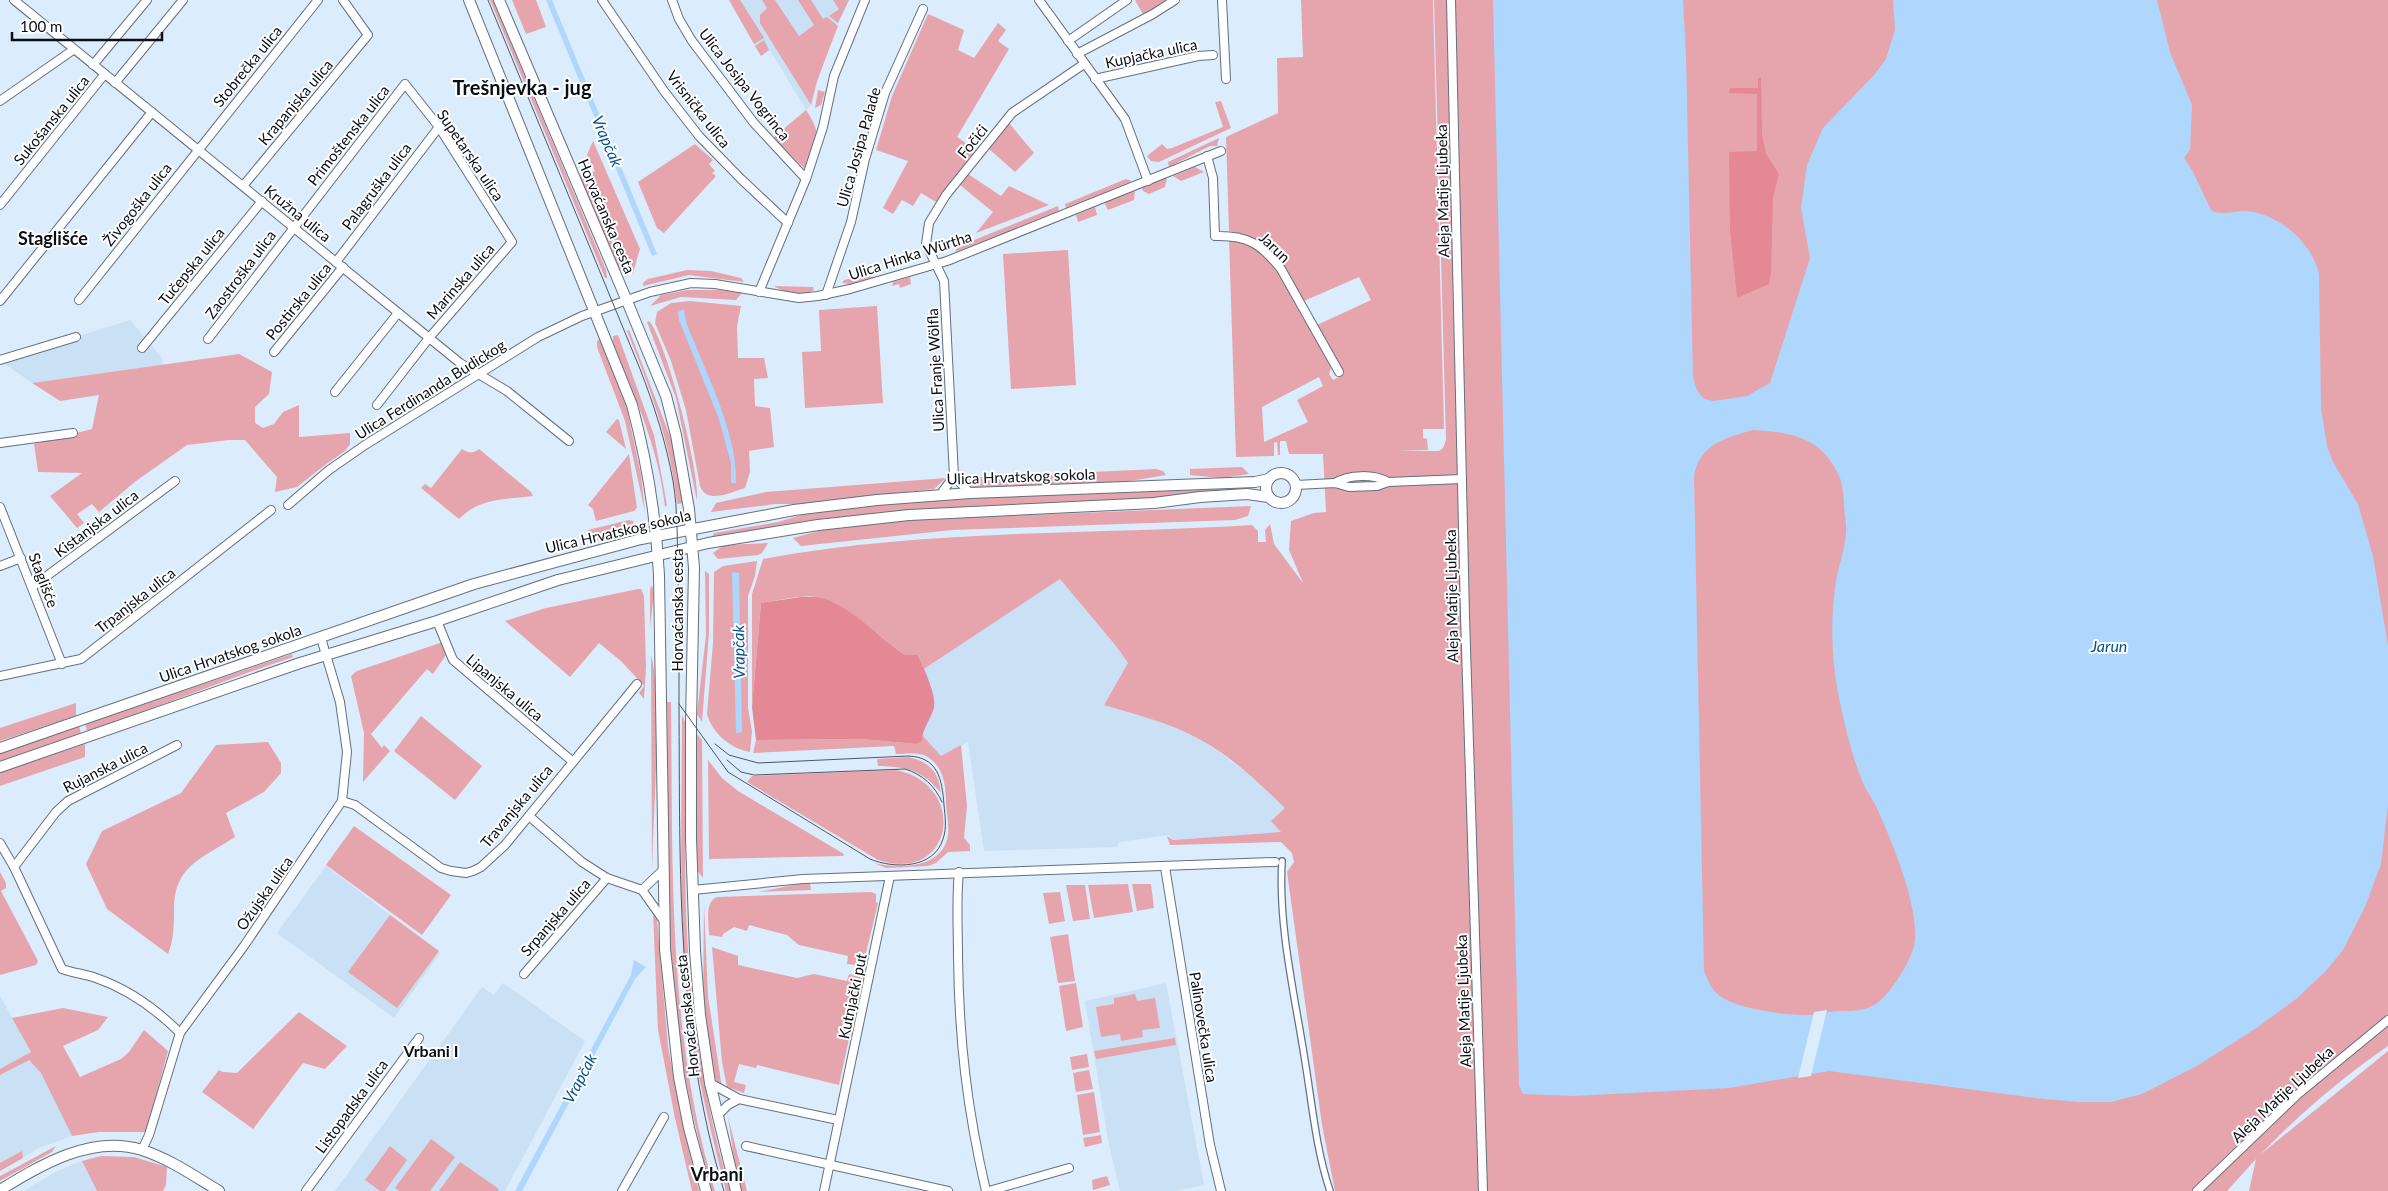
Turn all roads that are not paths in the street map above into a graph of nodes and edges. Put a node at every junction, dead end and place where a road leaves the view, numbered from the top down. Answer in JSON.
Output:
{"nodes":[{"id":1,"x":14,"y":0,"type":"edge"},
{"id":2,"x":147,"y":0,"type":"edge"},
{"id":3,"x":183,"y":0,"type":"edge"},
{"id":4,"x":318,"y":0,"type":"edge"},
{"id":5,"x":342,"y":0,"type":"edge"},
{"id":6,"x":469,"y":0,"type":"edge"},
{"id":7,"x":500,"y":0,"type":"edge"},
{"id":8,"x":602,"y":0,"type":"edge"},
{"id":9,"x":672,"y":0,"type":"edge"},
{"id":10,"x":865,"y":0,"type":"edge"},
{"id":11,"x":1039,"y":0,"type":"edge"},
{"id":12,"x":1127,"y":0,"type":"edge"},
{"id":13,"x":1175,"y":0,"type":"edge"},
{"id":14,"x":1222,"y":0,"type":"edge"},
{"id":15,"x":1450,"y":0,"type":"edge"},
{"id":16,"x":923,"y":9,"type":"dead end"},
{"id":17,"x":1068,"y":41,"type":"junction"},
{"id":18,"x":73,"y":50,"type":"junction"},
{"id":19,"x":1077,"y":54,"type":"junction"},
{"id":20,"x":1213,"y":55,"type":"dead end"},
{"id":21,"x":1084,"y":64,"type":"junction"},
{"id":22,"x":92,"y":65,"type":"junction"},
{"id":23,"x":104,"y":75,"type":"junction"},
{"id":24,"x":1095,"y":79,"type":"junction"},
{"id":25,"x":1226,"y":79,"type":"dead end"},
{"id":26,"x":115,"y":83,"type":"junction"},
{"id":27,"x":405,"y":84,"type":"joint"},
{"id":28,"x":0,"y":101,"type":"edge"},
{"id":29,"x":152,"y":112,"type":"junction"},
{"id":30,"x":438,"y":127,"type":"junction"},
{"id":31,"x":198,"y":149,"type":"junction"},
{"id":32,"x":1222,"y":151,"type":"dead end"},
{"id":33,"x":1207,"y":156,"type":"junction"},
{"id":34,"x":806,"y":179,"type":"junction"},
{"id":35,"x":1148,"y":180,"type":"junction"},
{"id":36,"x":243,"y":186,"type":"junction"},
{"id":37,"x":262,"y":201,"type":"junction"},
{"id":38,"x":0,"y":205,"type":"edge"},
{"id":39,"x":788,"y":223,"type":"junction"},
{"id":40,"x":293,"y":226,"type":"junction"},
{"id":41,"x":512,"y":242,"type":"joint"},
{"id":42,"x":336,"y":262,"type":"junction"},
{"id":43,"x":937,"y":264,"type":"junction"},
{"id":44,"x":343,"y":267,"type":"junction"},
{"id":45,"x":759,"y":292,"type":"junction"},
{"id":46,"x":826,"y":295,"type":"junction"},
{"id":47,"x":79,"y":300,"type":"dead end"},
{"id":48,"x":627,"y":300,"type":"junction"},
{"id":49,"x":0,"y":301,"type":"edge"},
{"id":50,"x":596,"y":312,"type":"junction"},
{"id":51,"x":398,"y":313,"type":"junction"},
{"id":52,"x":76,"y":337,"type":"dead end"},
{"id":53,"x":208,"y":338,"type":"dead end"},
{"id":54,"x":429,"y":338,"type":"junction"},
{"id":55,"x":142,"y":348,"type":"dead end"},
{"id":56,"x":274,"y":352,"type":"dead end"},
{"id":57,"x":0,"y":360,"type":"edge"},
{"id":58,"x":1339,"y":372,"type":"dead end"},
{"id":59,"x":478,"y":374,"type":"junction"},
{"id":60,"x":335,"y":392,"type":"dead end"},
{"id":61,"x":377,"y":405,"type":"dead end"},
{"id":62,"x":74,"y":433,"type":"dead end"},
{"id":63,"x":569,"y":441,"type":"dead end"},
{"id":64,"x":0,"y":442,"type":"edge"},
{"id":65,"x":954,"y":476,"type":"junction"},
{"id":66,"x":1269,"y":479,"type":"junction"},
{"id":67,"x":1462,"y":479,"type":"junction"},
{"id":68,"x":175,"y":481,"type":"dead end"},
{"id":69,"x":1296,"y":485,"type":"junction"},
{"id":70,"x":970,"y":493,"type":"junction"},
{"id":71,"x":940,"y":495,"type":"junction"},
{"id":72,"x":1268,"y":497,"type":"junction"},
{"id":73,"x":288,"y":505,"type":"dead end"},
{"id":74,"x":0,"y":507,"type":"edge"},
{"id":75,"x":272,"y":510,"type":"dead end"},
{"id":76,"x":691,"y":530,"type":"junction"},
{"id":77,"x":657,"y":536,"type":"junction"},
{"id":78,"x":692,"y":547,"type":"junction"},
{"id":79,"x":658,"y":555,"type":"junction"},
{"id":80,"x":21,"y":558,"type":"junction"},
{"id":81,"x":0,"y":566,"type":"edge"},
{"id":82,"x":32,"y":587,"type":"junction"},
{"id":83,"x":437,"y":621,"type":"junction"},
{"id":84,"x":321,"y":638,"type":"junction"},
{"id":85,"x":326,"y":655,"type":"junction"},
{"id":86,"x":62,"y":664,"type":"junction"},
{"id":87,"x":0,"y":676,"type":"edge"},
{"id":88,"x":637,"y":684,"type":"dead end"},
{"id":89,"x":177,"y":745,"type":"dead end"},
{"id":90,"x":0,"y":748,"type":"edge"},
{"id":91,"x":572,"y":761,"type":"junction"},
{"id":92,"x":0,"y":767,"type":"edge"},
{"id":93,"x":342,"y":801,"type":"junction"},
{"id":94,"x":529,"y":816,"type":"junction"},
{"id":95,"x":0,"y":843,"type":"edge"},
{"id":96,"x":1279,"y":862,"type":"joint"},
{"id":97,"x":1165,"y":866,"type":"junction"},
{"id":98,"x":14,"y":867,"type":"junction"},
{"id":99,"x":663,"y":870,"type":"junction"},
{"id":100,"x":959,"y":872,"type":"junction"},
{"id":101,"x":890,"y":876,"type":"junction"},
{"id":102,"x":608,"y":878,"type":"junction"},
{"id":103,"x":642,"y":890,"type":"junction"},
{"id":104,"x":693,"y":890,"type":"junction"},
{"id":105,"x":664,"y":921,"type":"junction"},
{"id":106,"x":524,"y":974,"type":"dead end"},
{"id":107,"x":2388,"y":1020,"type":"edge"},
{"id":108,"x":180,"y":1032,"type":"junction"},
{"id":109,"x":418,"y":1038,"type":"dead end"},
{"id":110,"x":710,"y":1083,"type":"junction"},
{"id":111,"x":739,"y":1099,"type":"junction"},
{"id":112,"x":717,"y":1116,"type":"junction"},
{"id":113,"x":664,"y":1117,"type":"dead end"},
{"id":114,"x":838,"y":1120,"type":"junction"},
{"id":115,"x":746,"y":1146,"type":"dead end"},
{"id":116,"x":142,"y":1150,"type":"junction"},
{"id":117,"x":829,"y":1166,"type":"junction"},
{"id":118,"x":1069,"y":1168,"type":"dead end"},
{"id":119,"x":0,"y":1190,"type":"edge"},
{"id":120,"x":219,"y":1191,"type":"edge"},
{"id":121,"x":306,"y":1191,"type":"edge"},
{"id":122,"x":622,"y":1191,"type":"edge"},
{"id":123,"x":706,"y":1191,"type":"edge"},
{"id":124,"x":736,"y":1191,"type":"edge"},
{"id":125,"x":824,"y":1191,"type":"edge"},
{"id":126,"x":948,"y":1191,"type":"edge"},
{"id":127,"x":987,"y":1191,"type":"edge"},
{"id":128,"x":1221,"y":1191,"type":"edge"},
{"id":129,"x":1330,"y":1191,"type":"edge"},
{"id":130,"x":1483,"y":1191,"type":"edge"},
{"id":131,"x":2197,"y":1191,"type":"edge"}],
"edges":[{"from":1,"to":18,"type":"street","name":"Kružna ulica"},
{"from":2,"to":22,"type":"street"},
{"from":3,"to":26,"type":"street"},
{"from":4,"to":31,"type":"street","name":"Stobrečka ulica"},
{"from":5,"to":36,"type":"street","name":"Krapanjska ulica"},
{"from":6,"to":50,"type":"street","name":"Horvaćanska cesta"},
{"from":7,"to":48,"type":"street","name":"Horvaćanska cesta"},
{"from":8,"to":39,"type":"street","name":"Vrisnička ulica"},
{"from":9,"to":34,"type":"street","name":"Ulica Josipa Vogrinca"},
{"from":10,"to":34,"type":"street"},
{"from":11,"to":17,"type":"street"},
{"from":12,"to":17,"type":"street"},
{"from":13,"to":19,"type":"street"},
{"from":14,"to":25,"type":"street"},
{"from":15,"to":67,"type":"street","name":"Aleja Matije Ljubeka"},
{"from":16,"to":46,"type":"street","name":"Ulica Josipa Palade"},
{"from":17,"to":19,"type":"street"},
{"from":18,"to":22,"type":"street","name":"Kružna ulica"},
{"from":18,"to":28,"type":"street"},
{"from":19,"to":21,"type":"street"},
{"from":20,"to":24,"type":"street","name":"Kupjačka ulica"},
{"from":21,"to":24,"type":"street"},
{"from":21,"to":43,"type":"street","name":"Fočići"},
{"from":22,"to":23,"type":"street","name":"Kružna ulica"},
{"from":23,"to":26,"type":"street","name":"Kružna ulica"},
{"from":23,"to":38,"type":"street","name":"Sukošanska ulica"},
{"from":24,"to":35,"type":"street"},
{"from":26,"to":29,"type":"street","name":"Kružna ulica"},
{"from":27,"to":30,"type":"street","name":"Supetarska ulica"},
{"from":27,"to":40,"type":"street","name":"Primoštenska ulica"},
{"from":29,"to":31,"type":"street","name":"Kružna ulica"},
{"from":29,"to":49,"type":"street"},
{"from":30,"to":41,"type":"street","name":"Supetarska ulica"},
{"from":30,"to":42,"type":"street","name":"Palagruška ulica"},
{"from":31,"to":36,"type":"street","name":"Kružna ulica"},
{"from":31,"to":47,"type":"street","name":"Živogoška ulica"},
{"from":32,"to":33,"type":"street","name":"Ulica Hinka Würtha"},
{"from":33,"to":35,"type":"street","name":"Ulica Hinka Würtha"},
{"from":33,"to":58,"type":"street","name":"Jarun"},
{"from":34,"to":39,"type":"street"},
{"from":35,"to":43,"type":"street","name":"Ulica Hinka Würtha"},
{"from":36,"to":37,"type":"street","name":"Kružna ulica"},
{"from":37,"to":40,"type":"street","name":"Kružna ulica"},
{"from":37,"to":55,"type":"street","name":"Tučepska ulica"},
{"from":39,"to":45,"type":"street"},
{"from":40,"to":42,"type":"street","name":"Kružna ulica"},
{"from":40,"to":53,"type":"street","name":"Zaostroška ulica"},
{"from":41,"to":54,"type":"street","name":"Marinska ulica"},
{"from":42,"to":44,"type":"street","name":"Kružna ulica"},
{"from":43,"to":46,"type":"street","name":"Ulica Hinka Würtha"},
{"from":43,"to":65,"type":"street","name":"Ulica Franje Wölfla"},
{"from":44,"to":51,"type":"street","name":"Kružna ulica"},
{"from":44,"to":56,"type":"street","name":"Postirska ulica"},
{"from":45,"to":46,"type":"street","name":"Ulica Hinka Würtha"},
{"from":45,"to":48,"type":"street","name":"Ulica Hinka Würtha"},
{"from":48,"to":50,"type":"street","name":"Ulica Hinka Würtha"},
{"from":48,"to":76,"type":"street","name":"Horvaćanska cesta"},
{"from":50,"to":59,"type":"street","name":"Ulica Ferdinanda Budickog"},
{"from":50,"to":77,"type":"street","name":"Horvaćanska cesta"},
{"from":51,"to":54,"type":"street","name":"Kružna ulica"},
{"from":51,"to":60,"type":"street"},
{"from":52,"to":57,"type":"street"},
{"from":54,"to":59,"type":"street","name":"Kružna ulica"},
{"from":54,"to":61,"type":"street","name":"Marinska ulica"},
{"from":59,"to":63,"type":"street","name":"Kružna ulica"},
{"from":59,"to":73,"type":"street","name":"Ulica Ferdinanda Budickog"},
{"from":62,"to":64,"type":"street"},
{"from":65,"to":70,"type":"street"},
{"from":65,"to":71,"type":"street"},
{"from":66,"to":69,"type":"street"},
{"from":66,"to":70,"type":"street","name":"Ulica Hrvatskog sokola"},
{"from":66,"to":72,"type":"street"},
{"from":67,"to":69,"type":"street"},
{"from":67,"to":130,"type":"street","name":"Aleja Matije Ljubeka"},
{"from":68,"to":82,"type":"street","name":"Kistanjska ulica"},
{"from":69,"to":72,"type":"street"},
{"from":70,"to":71,"type":"street","name":"Ulica Hrvatskog sokola"},
{"from":71,"to":76,"type":"street","name":"Ulica Hrvatskog sokola"},
{"from":72,"to":78,"type":"street"},
{"from":74,"to":80,"type":"street","name":"Staglišće"},
{"from":75,"to":86,"type":"street","name":"Trpanjska ulica"},
{"from":76,"to":77,"type":"street","name":"Ulica Hrvatskog sokola"},
{"from":76,"to":78,"type":"street","name":"Horvaćanska cesta"},
{"from":77,"to":79,"type":"street","name":"Horvaćanska cesta"},
{"from":77,"to":84,"type":"street","name":"Ulica Hrvatskog sokola"},
{"from":78,"to":79,"type":"street"},
{"from":78,"to":104,"type":"street","name":"Horvaćanska cesta"},
{"from":79,"to":83,"type":"street"},
{"from":79,"to":99,"type":"street","name":"Horvaćanska cesta"},
{"from":80,"to":81,"type":"street"},
{"from":80,"to":82,"type":"street","name":"Staglišće"},
{"from":82,"to":86,"type":"street","name":"Staglišće"},
{"from":83,"to":85,"type":"street"},
{"from":83,"to":91,"type":"street","name":"Lipanjska ulica"},
{"from":84,"to":85,"type":"street","name":"Ožujska ulica"},
{"from":84,"to":90,"type":"street","name":"Ulica Hrvatskog sokola"},
{"from":85,"to":92,"type":"street"},
{"from":85,"to":93,"type":"street","name":"Ožujska ulica"},
{"from":86,"to":87,"type":"street","name":"Trpanjska ulica"},
{"from":88,"to":91,"type":"street","name":"Travanjska ulica"},
{"from":89,"to":98,"type":"street","name":"Rujanska ulica"},
{"from":91,"to":94,"type":"street","name":"Travanjska ulica"},
{"from":93,"to":94,"type":"street","name":"Travanjska ulica"},
{"from":93,"to":108,"type":"street","name":"Ožujska ulica"},
{"from":94,"to":102,"type":"street","name":"Srpanjska ulica"},
{"from":95,"to":98,"type":"street"},
{"from":96,"to":97,"type":"street"},
{"from":96,"to":129,"type":"street"},
{"from":97,"to":100,"type":"street"},
{"from":97,"to":128,"type":"street","name":"Palinovečka ulica"},
{"from":98,"to":108,"type":"street"},
{"from":99,"to":103,"type":"street"},
{"from":99,"to":105,"type":"street","name":"Horvaćanska cesta"},
{"from":100,"to":101,"type":"street"},
{"from":100,"to":127,"type":"street"},
{"from":101,"to":104,"type":"street"},
{"from":101,"to":114,"type":"street","name":"Kutnjački put"},
{"from":102,"to":103,"type":"street","name":"Srpanjska ulica"},
{"from":102,"to":106,"type":"street","name":"Srpanjska ulica"},
{"from":103,"to":105,"type":"street"},
{"from":104,"to":110,"type":"street","name":"Horvaćanska cesta"},
{"from":105,"to":123,"type":"street","name":"Horvaćanska cesta"},
{"from":107,"to":131,"type":"street","name":"Aleja Matije Ljubeka"},
{"from":108,"to":116,"type":"street","name":"Ožujska ulica"},
{"from":109,"to":121,"type":"street","name":"Listopadska ulica"},
{"from":110,"to":111,"type":"street"},
{"from":110,"to":112,"type":"street","name":"Horvaćanska cesta"},
{"from":111,"to":112,"type":"street"},
{"from":111,"to":114,"type":"street"},
{"from":112,"to":124,"type":"street","name":"Horvaćanska cesta"},
{"from":113,"to":122,"type":"street"},
{"from":114,"to":117,"type":"street","name":"Kutnjački put"},
{"from":115,"to":117,"type":"street"},
{"from":116,"to":119,"type":"street"},
{"from":116,"to":120,"type":"street"},
{"from":117,"to":125,"type":"street","name":"Kutnjački put"},
{"from":117,"to":126,"type":"street"},
{"from":118,"to":127,"type":"street"}]}
